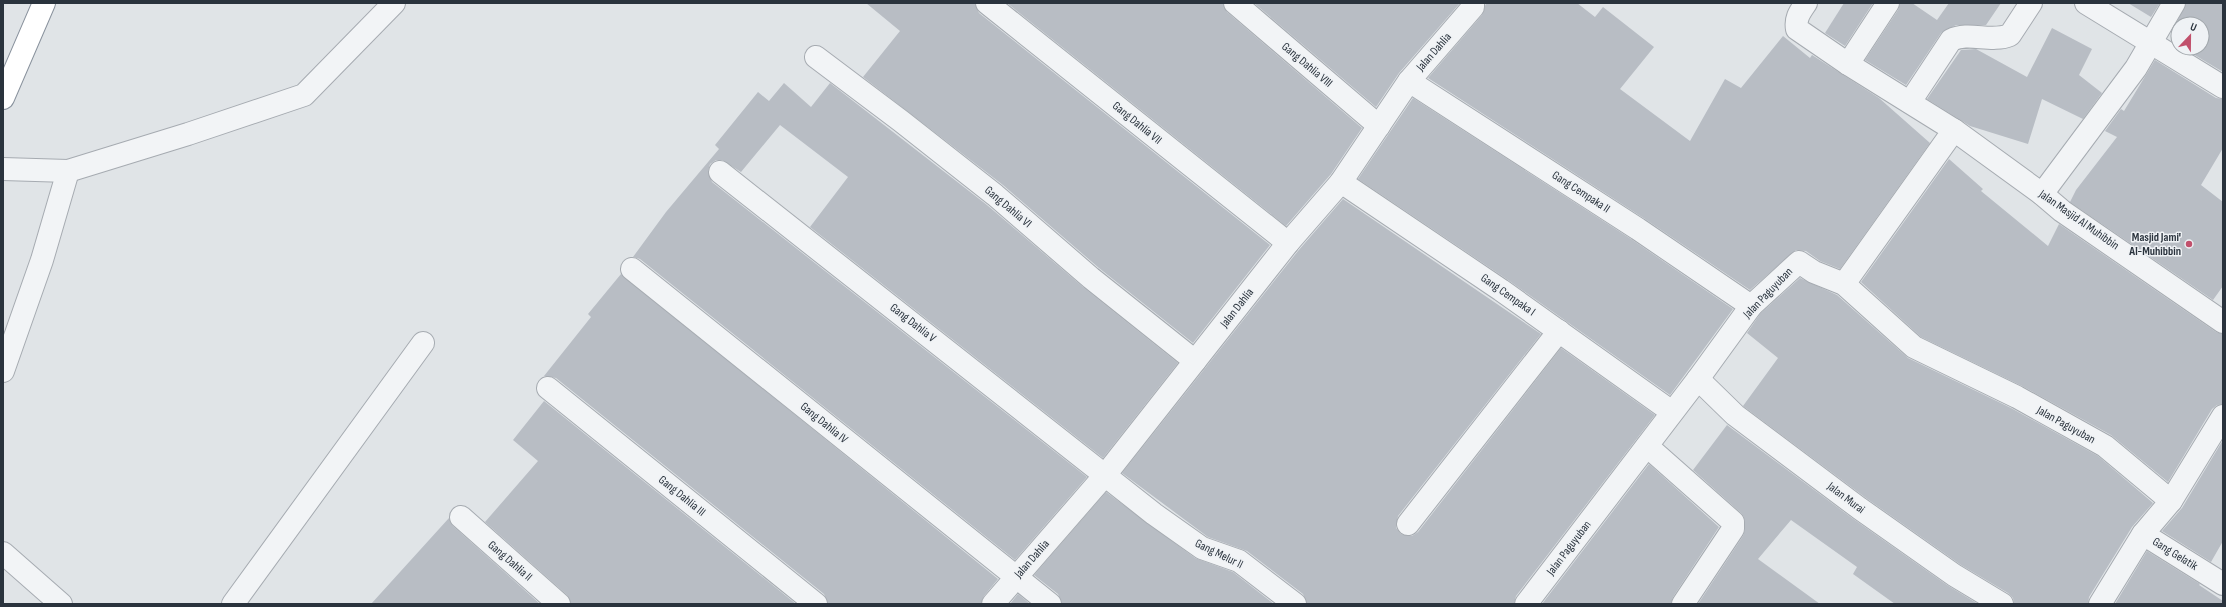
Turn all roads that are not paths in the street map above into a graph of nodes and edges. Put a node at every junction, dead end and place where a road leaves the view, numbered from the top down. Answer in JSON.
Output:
{"nodes":[{"id":1,"x":44,"y":3,"type":"edge"},
{"id":2,"x":394,"y":3,"type":"edge"},
{"id":3,"x":987,"y":3,"type":"edge"},
{"id":4,"x":1235,"y":3,"type":"edge"},
{"id":5,"x":1806,"y":3,"type":"edge"},
{"id":6,"x":1888,"y":3,"type":"edge"},
{"id":7,"x":2031,"y":3,"type":"edge"},
{"id":8,"x":2086,"y":3,"type":"edge"},
{"id":9,"x":2174,"y":3,"type":"edge"},
{"id":10,"x":1473,"y":5,"type":"edge"},
{"id":11,"x":2152,"y":42,"type":"junction"},
{"id":12,"x":816,"y":58,"type":"dead end"},
{"id":13,"x":1848,"y":64,"type":"junction"},
{"id":14,"x":1409,"y":81,"type":"junction"},
{"id":15,"x":2223,"y":87,"type":"edge"},
{"id":16,"x":3,"y":98,"type":"edge"},
{"id":17,"x":1910,"y":102,"type":"junction"},
{"id":18,"x":1379,"y":126,"type":"junction"},
{"id":19,"x":1954,"y":130,"type":"junction"},
{"id":20,"x":3,"y":169,"type":"edge"},
{"id":21,"x":68,"y":171,"type":"junction"},
{"id":22,"x":720,"y":172,"type":"dead end"},
{"id":23,"x":1341,"y":182,"type":"junction"},
{"id":24,"x":2042,"y":194,"type":"junction"},
{"id":25,"x":1288,"y":243,"type":"junction"},
{"id":26,"x":632,"y":269,"type":"dead end"},
{"id":27,"x":1844,"y":284,"type":"junction"},
{"id":28,"x":1751,"y":306,"type":"junction"},
{"id":29,"x":2223,"y":322,"type":"edge"},
{"id":30,"x":1559,"y":331,"type":"junction"},
{"id":31,"x":423,"y":343,"type":"dead end"},
{"id":32,"x":1195,"y":361,"type":"junction"},
{"id":33,"x":3,"y":370,"type":"edge"},
{"id":34,"x":1698,"y":379,"type":"junction"},
{"id":35,"x":548,"y":388,"type":"dead end"},
{"id":36,"x":1672,"y":412,"type":"junction"},
{"id":37,"x":2223,"y":416,"type":"edge"},
{"id":38,"x":1647,"y":446,"type":"junction"},
{"id":39,"x":1106,"y":474,"type":"junction"},
{"id":40,"x":2171,"y":501,"type":"junction"},
{"id":41,"x":461,"y":517,"type":"dead end"},
{"id":42,"x":1408,"y":524,"type":"dead end"},
{"id":43,"x":2143,"y":534,"type":"junction"},
{"id":44,"x":3,"y":553,"type":"edge"},
{"id":45,"x":1017,"y":576,"type":"junction"},
{"id":46,"x":2223,"y":584,"type":"edge"},
{"id":47,"x":61,"y":604,"type":"edge"},
{"id":48,"x":233,"y":604,"type":"edge"},
{"id":49,"x":559,"y":604,"type":"edge"},
{"id":50,"x":816,"y":604,"type":"edge"},
{"id":51,"x":993,"y":604,"type":"edge"},
{"id":52,"x":1050,"y":604,"type":"edge"},
{"id":53,"x":1295,"y":604,"type":"edge"},
{"id":54,"x":1526,"y":604,"type":"edge"},
{"id":55,"x":1683,"y":604,"type":"edge"},
{"id":56,"x":2002,"y":604,"type":"edge"},
{"id":57,"x":2100,"y":604,"type":"edge"}],
"edges":[{"from":1,"to":16,"type":"highway"},
{"from":2,"to":21,"type":"street"},
{"from":3,"to":25,"type":"street","name":"Gang Dahlia VII"},
{"from":4,"to":18,"type":"street","name":"Gang Dahlia VIII"},
{"from":5,"to":13,"type":"street","name":"Jalan Masjid Al Muhibbin"},
{"from":6,"to":13,"type":"street"},
{"from":7,"to":17,"type":"street"},
{"from":8,"to":11,"type":"street"},
{"from":9,"to":11,"type":"street"},
{"from":10,"to":14,"type":"street","name":"Jalan Dahlia"},
{"from":11,"to":15,"type":"street"},
{"from":11,"to":24,"type":"street"},
{"from":12,"to":32,"type":"street","name":"Gang Dahlia VI"},
{"from":13,"to":17,"type":"street","name":"Jalan Masjid Al Muhibbin"},
{"from":14,"to":18,"type":"street","name":"Jalan Dahlia"},
{"from":14,"to":28,"type":"street","name":"Gang Cempaka II"},
{"from":17,"to":19,"type":"street","name":"Jalan Masjid Al Muhibbin"},
{"from":18,"to":23,"type":"street","name":"Jalan Dahlia"},
{"from":19,"to":24,"type":"street","name":"Jalan Masjid Al Muhibbin"},
{"from":19,"to":27,"type":"street"},
{"from":20,"to":21,"type":"street"},
{"from":21,"to":33,"type":"street"},
{"from":22,"to":39,"type":"street","name":"Gang Dahlia V"},
{"from":23,"to":25,"type":"street","name":"Jalan Dahlia"},
{"from":23,"to":30,"type":"street","name":"Gang Cempaka I"},
{"from":24,"to":29,"type":"street","name":"Jalan Masjid Al Muhibbin"},
{"from":25,"to":32,"type":"street","name":"Jalan Dahlia"},
{"from":26,"to":45,"type":"street","name":"Gang Dahlia IV"},
{"from":27,"to":28,"type":"street","name":"Jalan Paguyuban"},
{"from":27,"to":40,"type":"street","name":"Jalan Paguyuban"},
{"from":28,"to":34,"type":"street","name":"Jalan Paguyuban"},
{"from":30,"to":36,"type":"street","name":"Gang Cempaka I"},
{"from":30,"to":42,"type":"street"},
{"from":31,"to":48,"type":"street"},
{"from":32,"to":39,"type":"street","name":"Jalan Dahlia"},
{"from":34,"to":36,"type":"street","name":"Jalan Paguyuban"},
{"from":34,"to":56,"type":"street","name":"Jalan Murai"},
{"from":35,"to":50,"type":"street","name":"Gang Dahlia III"},
{"from":36,"to":38,"type":"street","name":"Jalan Paguyuban"},
{"from":37,"to":40,"type":"street","name":"Gang Gelatik"},
{"from":38,"to":54,"type":"street","name":"Jalan Paguyuban"},
{"from":38,"to":55,"type":"street"},
{"from":39,"to":45,"type":"street","name":"Jalan Dahlia"},
{"from":39,"to":53,"type":"street","name":"Gang Melur II"},
{"from":40,"to":43,"type":"street","name":"Gang Gelatik"},
{"from":41,"to":49,"type":"street","name":"Gang Dahlia II"},
{"from":43,"to":46,"type":"street","name":"Gang Gelatik"},
{"from":43,"to":57,"type":"street"},
{"from":44,"to":47,"type":"street"},
{"from":45,"to":51,"type":"street","name":"Jalan Dahlia"},
{"from":45,"to":52,"type":"street","name":"Gang Dahlia IV"}]}
